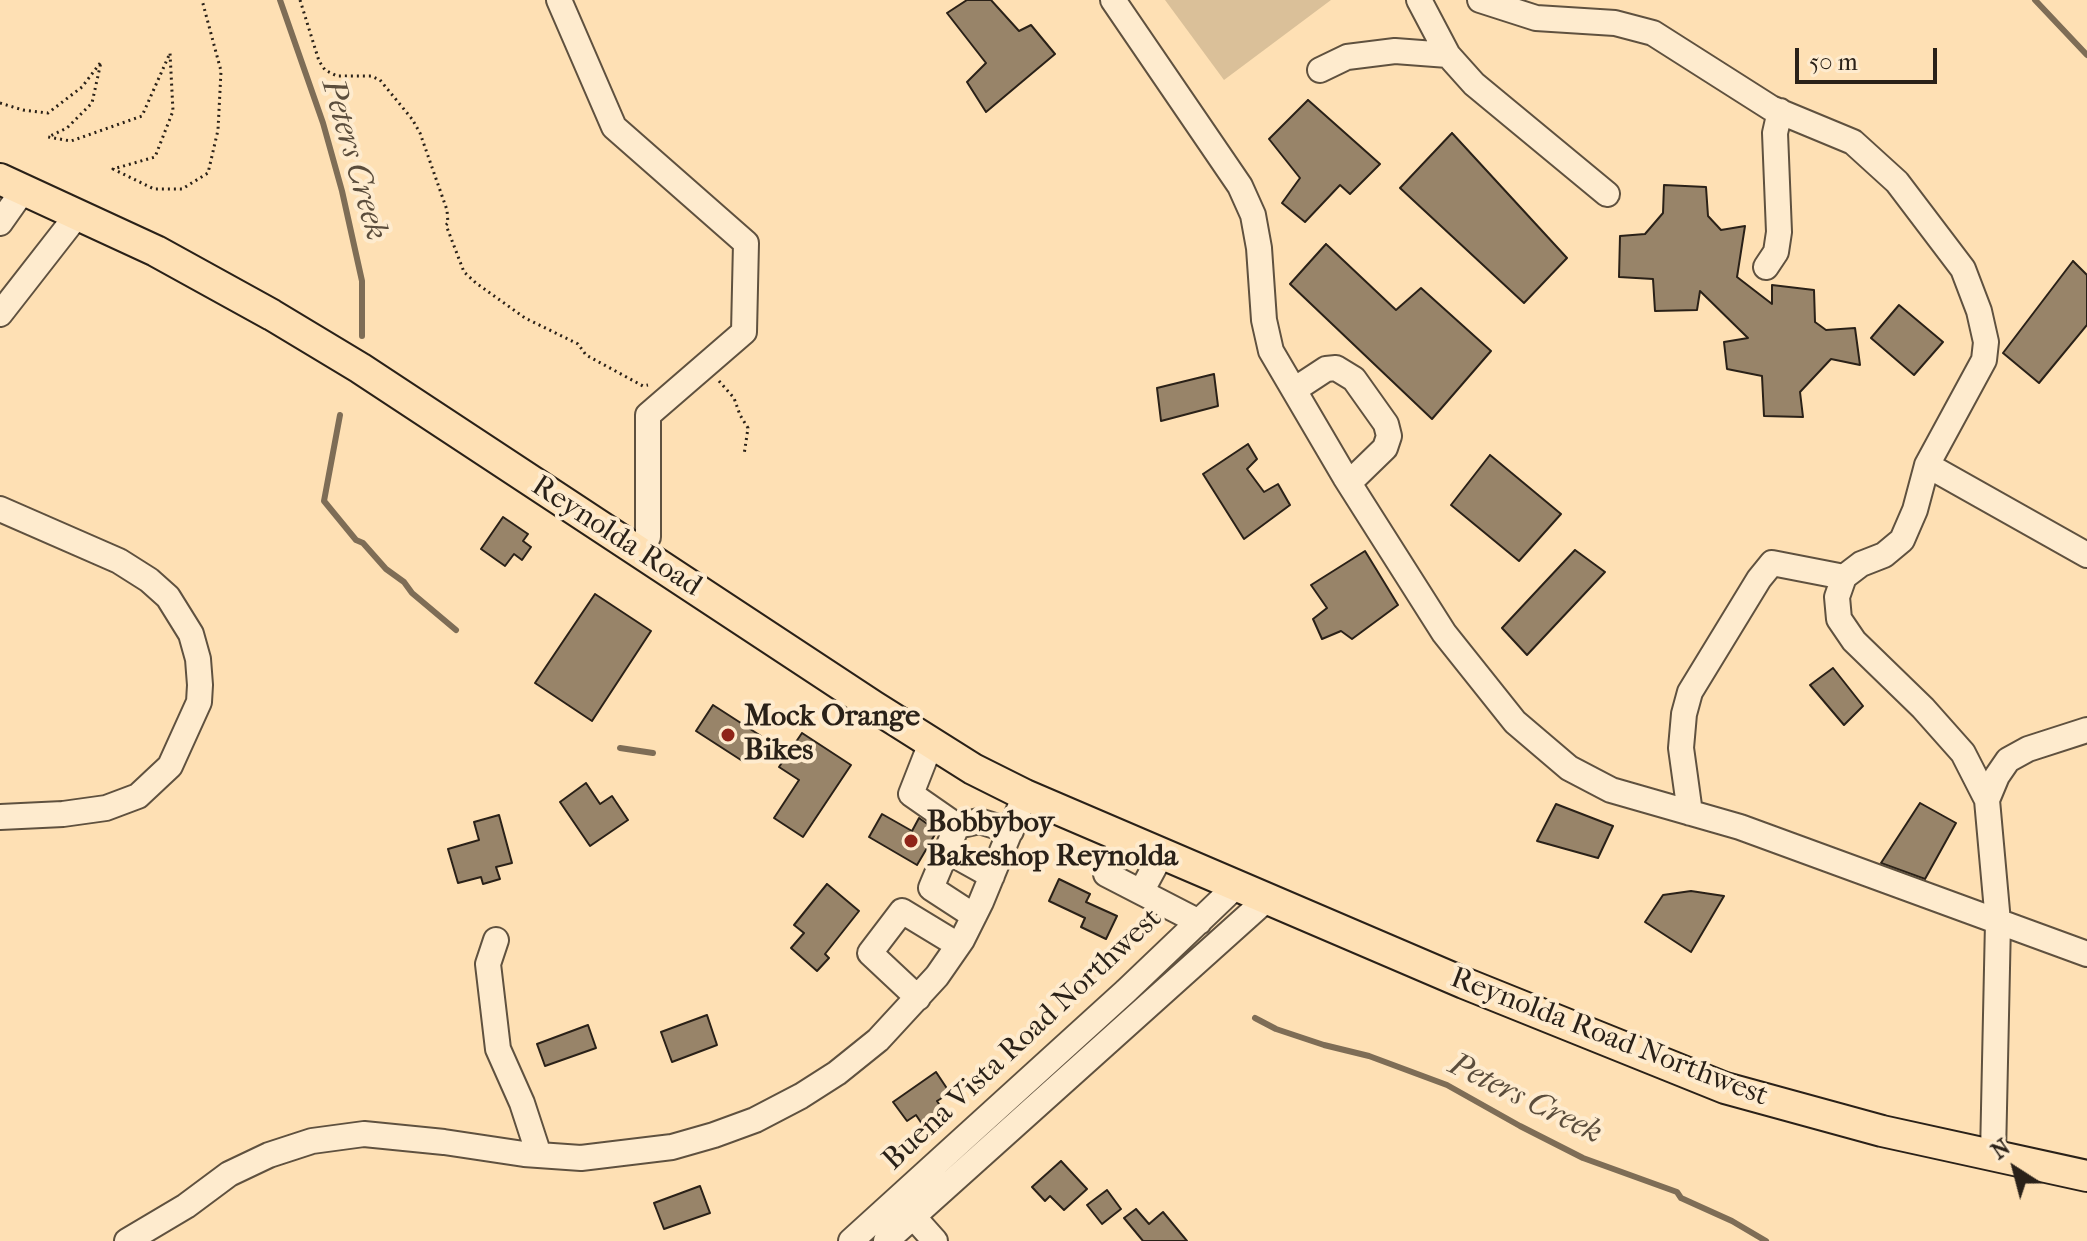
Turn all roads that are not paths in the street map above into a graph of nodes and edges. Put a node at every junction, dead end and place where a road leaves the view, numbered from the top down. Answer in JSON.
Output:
{"nodes":[{"id":1,"x":559,"y":0,"type":"edge"},
{"id":2,"x":1113,"y":0,"type":"edge"},
{"id":3,"x":1419,"y":0,"type":"edge"},
{"id":4,"x":1480,"y":0,"type":"edge"},
{"id":5,"x":1448,"y":55,"type":"junction"},
{"id":6,"x":1320,"y":70,"type":"dead end"},
{"id":7,"x":1780,"y":111,"type":"junction"},
{"id":8,"x":12,"y":184,"type":"edge"},
{"id":9,"x":1607,"y":194,"type":"dead end"},
{"id":10,"x":78,"y":214,"type":"junction"},
{"id":11,"x":0,"y":223,"type":"edge"},
{"id":12,"x":1766,"y":267,"type":"dead end"},
{"id":13,"x":0,"y":314,"type":"edge"},
{"id":14,"x":1294,"y":390,"type":"junction"},
{"id":15,"x":1927,"y":465,"type":"junction"},
{"id":16,"x":1349,"y":483,"type":"junction"},
{"id":17,"x":0,"y":509,"type":"edge"},
{"id":18,"x":639,"y":552,"type":"junction"},
{"id":19,"x":2087,"y":555,"type":"edge"},
{"id":20,"x":1844,"y":577,"type":"junction"},
{"id":21,"x":2087,"y":730,"type":"edge"},
{"id":22,"x":931,"y":743,"type":"junction"},
{"id":23,"x":1025,"y":795,"type":"junction"},
{"id":24,"x":1987,"y":800,"type":"junction"},
{"id":25,"x":1690,"y":813,"type":"junction"},
{"id":26,"x":0,"y":817,"type":"edge"},
{"id":27,"x":957,"y":826,"type":"junction"},
{"id":28,"x":1011,"y":831,"type":"junction"},
{"id":29,"x":1124,"y":837,"type":"junction"},
{"id":30,"x":947,"y":851,"type":"junction"},
{"id":31,"x":1162,"y":853,"type":"junction"},
{"id":32,"x":992,"y":876,"type":"junction"},
{"id":33,"x":1237,"y":885,"type":"junction"},
{"id":34,"x":1141,"y":892,"type":"junction"},
{"id":35,"x":1268,"y":898,"type":"junction"},
{"id":36,"x":974,"y":916,"type":"junction"},
{"id":37,"x":1199,"y":922,"type":"junction"},
{"id":38,"x":1998,"y":922,"type":"junction"},
{"id":39,"x":496,"y":940,"type":"dead end"},
{"id":40,"x":958,"y":945,"type":"junction"},
{"id":41,"x":2087,"y":954,"type":"edge"},
{"id":42,"x":918,"y":998,"type":"junction"},
{"id":43,"x":539,"y":1155,"type":"junction"},
{"id":44,"x":1993,"y":1155,"type":"junction"},
{"id":45,"x":2087,"y":1176,"type":"edge"},
{"id":46,"x":905,"y":1207,"type":"junction"},
{"id":47,"x":127,"y":1241,"type":"edge"},
{"id":48,"x":851,"y":1241,"type":"edge"},
{"id":49,"x":886,"y":1241,"type":"edge"},
{"id":50,"x":935,"y":1241,"type":"edge"}],
"edges":[{"from":1,"to":18,"type":"street"},
{"from":2,"to":14,"type":"street"},
{"from":3,"to":5,"type":"street"},
{"from":4,"to":7,"type":"street"},
{"from":5,"to":6,"type":"street"},
{"from":5,"to":9,"type":"street"},
{"from":7,"to":12,"type":"street"},
{"from":7,"to":15,"type":"street"},
{"from":8,"to":10,"type":"main road","name":"Reynolda Road"},
{"from":8,"to":11,"type":"street"},
{"from":10,"to":13,"type":"street"},
{"from":10,"to":18,"type":"main road","name":"Reynolda Road"},
{"from":14,"to":16,"type":"street"},
{"from":14,"to":16,"type":"street"},
{"from":15,"to":19,"type":"street"},
{"from":15,"to":20,"type":"street"},
{"from":16,"to":25,"type":"street"},
{"from":17,"to":26,"type":"street"},
{"from":18,"to":22,"type":"main road","name":"Reynolda Road"},
{"from":20,"to":24,"type":"street"},
{"from":20,"to":25,"type":"street"},
{"from":21,"to":24,"type":"street"},
{"from":22,"to":23,"type":"main road","name":"Reynolda Road"},
{"from":22,"to":27,"type":"street"},
{"from":23,"to":28,"type":"street"},
{"from":23,"to":29,"type":"main road","name":"Reynolda Road"},
{"from":24,"to":38,"type":"street"},
{"from":25,"to":38,"type":"street"},
{"from":27,"to":28,"type":"street"},
{"from":27,"to":30,"type":"street"},
{"from":28,"to":32,"type":"street"},
{"from":29,"to":31,"type":"main road","name":"Reynolda Road"},
{"from":29,"to":34,"type":"street"},
{"from":30,"to":32,"type":"street"},
{"from":30,"to":36,"type":"street"},
{"from":31,"to":33,"type":"main road","name":"Reynolda Road"},
{"from":31,"to":34,"type":"street"},
{"from":32,"to":36,"type":"street"},
{"from":33,"to":35,"type":"main road","name":"Reynolda Road Northwest"},
{"from":33,"to":37,"type":"street","name":"Buena Vista Road Northwest"},
{"from":34,"to":37,"type":"street"},
{"from":35,"to":44,"type":"main road","name":"Reynolda Road Northwest"},
{"from":35,"to":46,"type":"street","name":"Buena Vista Road Northwest"},
{"from":36,"to":40,"type":"street"},
{"from":37,"to":46,"type":"street","name":"Buena Vista Road Northwest"},
{"from":38,"to":41,"type":"street"},
{"from":38,"to":44,"type":"street"},
{"from":39,"to":43,"type":"street"},
{"from":40,"to":42,"type":"street"},
{"from":40,"to":42,"type":"street"},
{"from":42,"to":43,"type":"street"},
{"from":43,"to":47,"type":"street"},
{"from":44,"to":45,"type":"main road","name":"Reynolda Road Northwest"},
{"from":46,"to":48,"type":"street","name":"Buena Vista Road Northwest"},
{"from":46,"to":49,"type":"street","name":"Buena Vista Road Northwest"},
{"from":46,"to":50,"type":"street"}]}
